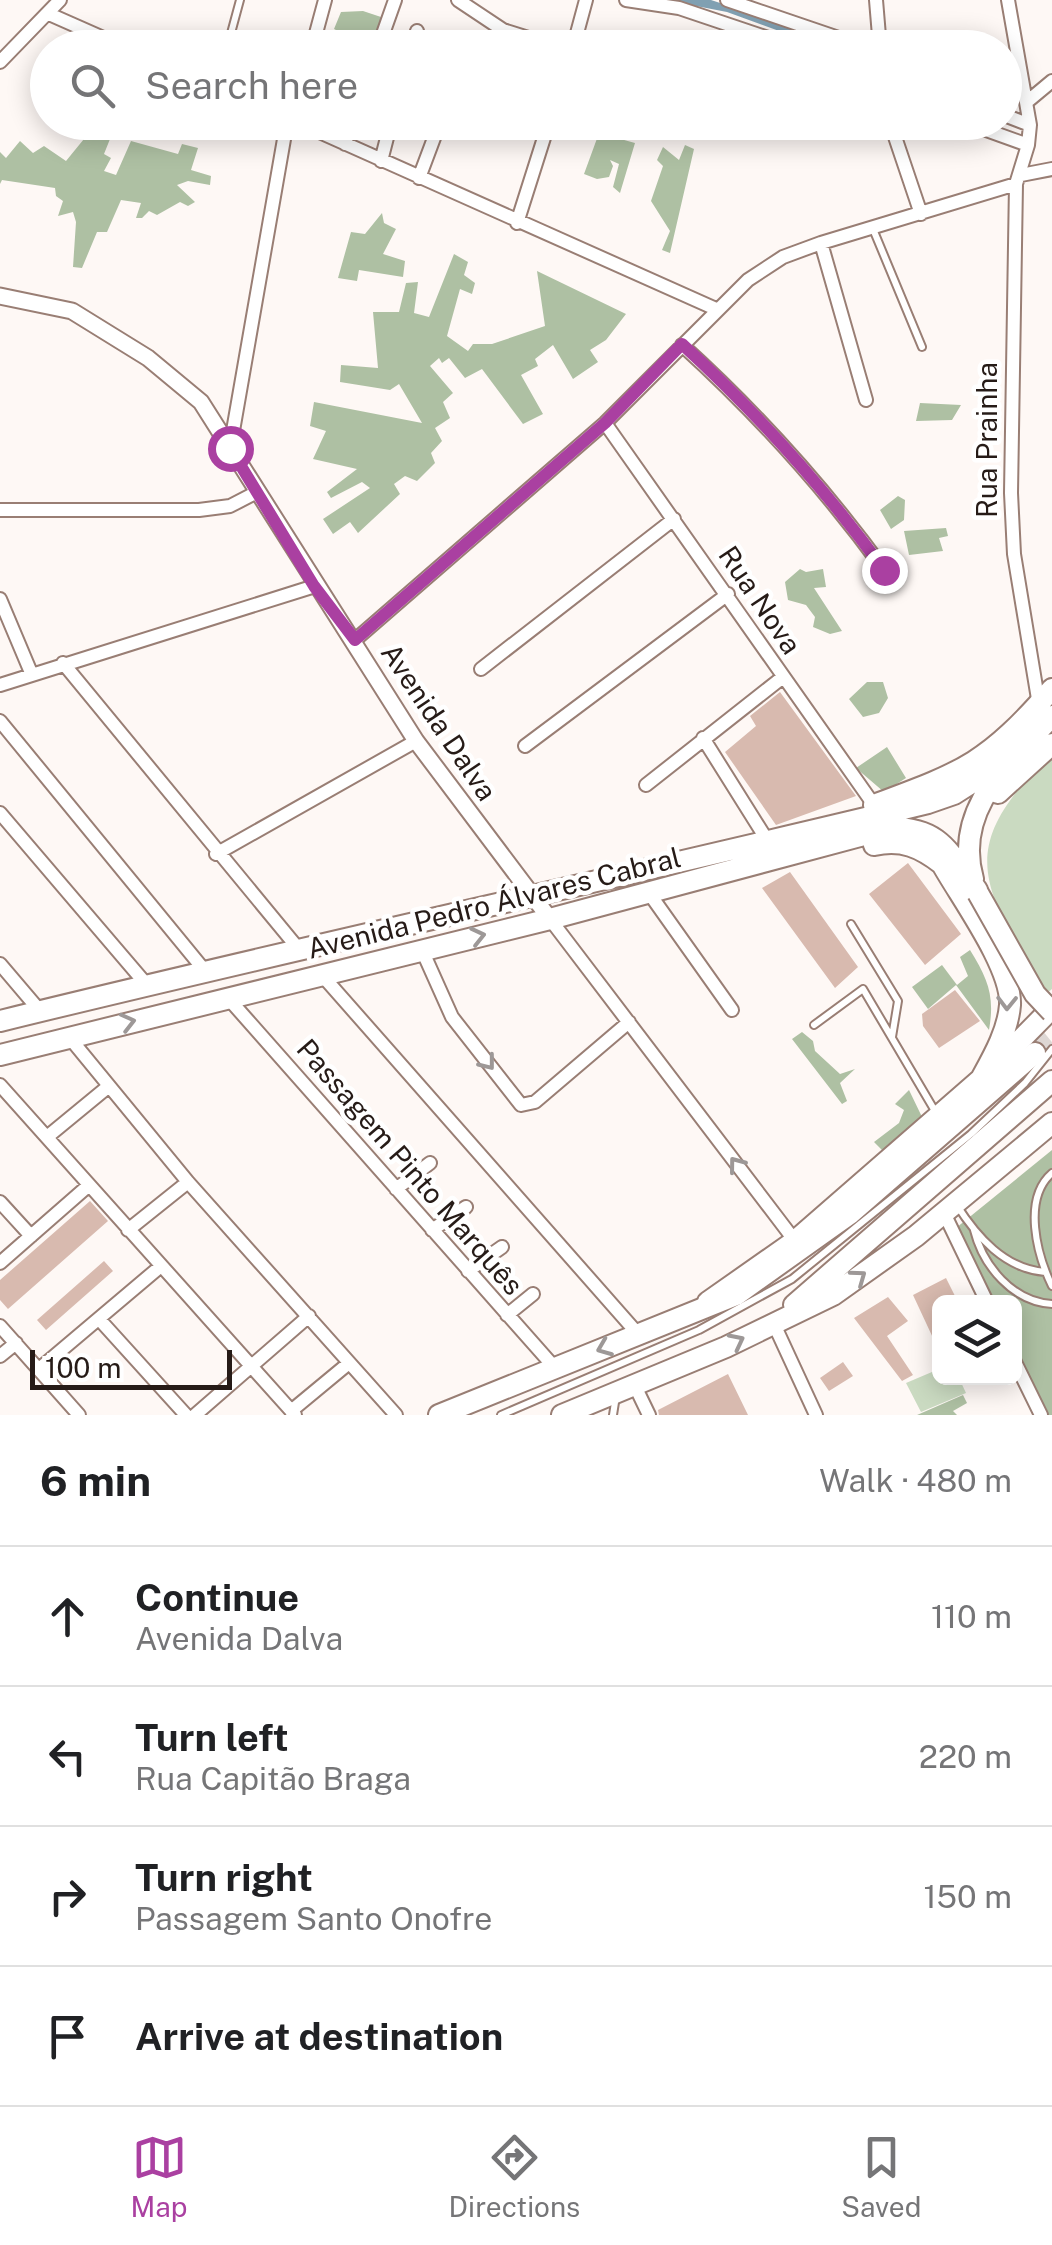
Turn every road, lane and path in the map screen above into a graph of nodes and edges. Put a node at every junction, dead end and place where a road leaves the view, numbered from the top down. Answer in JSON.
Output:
{"nodes":[{"id":1,"x":60,"y":0,"type":"edge"},
{"id":2,"x":240,"y":0,"type":"edge"},
{"id":3,"x":326,"y":0,"type":"edge"},
{"id":4,"x":395,"y":0,"type":"edge"},
{"id":5,"x":458,"y":0,"type":"edge"},
{"id":6,"x":586,"y":0,"type":"edge"},
{"id":7,"x":626,"y":0,"type":"edge"},
{"id":8,"x":726,"y":0,"type":"edge"},
{"id":9,"x":876,"y":0,"type":"edge"},
{"id":10,"x":1008,"y":0,"type":"edge"},
{"id":11,"x":49,"y":14,"type":"junction"},
{"id":12,"x":33,"y":30,"type":"edge"},
{"id":13,"x":85,"y":30,"type":"edge"},
{"id":14,"x":232,"y":30,"type":"edge"},
{"id":15,"x":317,"y":30,"type":"edge"},
{"id":16,"x":384,"y":30,"type":"edge"},
{"id":17,"x":503,"y":30,"type":"edge"},
{"id":18,"x":578,"y":30,"type":"edge"},
{"id":19,"x":744,"y":30,"type":"edge"},
{"id":20,"x":815,"y":30,"type":"edge"},
{"id":21,"x":878,"y":30,"type":"edge"},
{"id":22,"x":1014,"y":30,"type":"edge"},
{"id":23,"x":30,"y":33,"type":"edge"},
{"id":24,"x":0,"y":62,"type":"edge"},
{"id":25,"x":1022,"y":71,"type":"edge"},
{"id":26,"x":1052,"y":81,"type":"edge"},
{"id":27,"x":1028,"y":101,"type":"junction"},
{"id":28,"x":1022,"y":122,"type":"edge"},
{"id":29,"x":1030,"y":125,"type":"junction"},
{"id":30,"x":284,"y":140,"type":"edge"},
{"id":31,"x":336,"y":140,"type":"edge"},
{"id":32,"x":346,"y":140,"type":"edge"},
{"id":33,"x":387,"y":140,"type":"edge"},
{"id":34,"x":433,"y":140,"type":"edge"},
{"id":35,"x":543,"y":140,"type":"edge"},
{"id":36,"x":896,"y":140,"type":"edge"},
{"id":37,"x":1013,"y":140,"type":"edge"},
{"id":38,"x":345,"y":144,"type":"junction"},
{"id":39,"x":1028,"y":145,"type":"junction"},
{"id":40,"x":381,"y":161,"type":"junction"},
{"id":41,"x":1052,"y":169,"type":"edge"},
{"id":42,"x":419,"y":178,"type":"junction"},
{"id":43,"x":1018,"y":179,"type":"junction"},
{"id":44,"x":921,"y":214,"type":"junction"},
{"id":45,"x":517,"y":223,"type":"junction"},
{"id":46,"x":872,"y":228,"type":"junction"},
{"id":47,"x":821,"y":242,"type":"junction"},
{"id":48,"x":0,"y":296,"type":"edge"},
{"id":49,"x":716,"y":309,"type":"junction"},
{"id":50,"x":682,"y":344,"type":"junction"},
{"id":51,"x":922,"y":347,"type":"dead end"},
{"id":52,"x":866,"y":400,"type":"dead end"},
{"id":53,"x":605,"y":423,"type":"junction"},
{"id":54,"x":230,"y":448,"type":"junction"},
{"id":55,"x":257,"y":492,"type":"junction"},
{"id":56,"x":0,"y":510,"type":"edge"},
{"id":57,"x":674,"y":519,"type":"junction"},
{"id":58,"x":884,"y":570,"type":"dead end"},
{"id":59,"x":314,"y":586,"type":"junction"},
{"id":60,"x":728,"y":594,"type":"junction"},
{"id":61,"x":0,"y":599,"type":"edge"},
{"id":62,"x":355,"y":640,"type":"junction"},
{"id":63,"x":63,"y":663,"type":"junction"},
{"id":64,"x":481,"y":669,"type":"dead end"},
{"id":65,"x":32,"y":675,"type":"junction"},
{"id":66,"x":783,"y":677,"type":"junction"},
{"id":67,"x":0,"y":685,"type":"edge"},
{"id":68,"x":1048,"y":703,"type":"edge"},
{"id":69,"x":0,"y":721,"type":"edge"},
{"id":70,"x":703,"y":738,"type":"junction"},
{"id":71,"x":416,"y":741,"type":"junction"},
{"id":72,"x":1052,"y":744,"type":"edge"},
{"id":73,"x":525,"y":746,"type":"dead end"},
{"id":74,"x":1018,"y":754,"type":"junction"},
{"id":75,"x":646,"y":784,"type":"dead end"},
{"id":76,"x":874,"y":805,"type":"junction"},
{"id":77,"x":0,"y":813,"type":"edge"},
{"id":78,"x":797,"y":833,"type":"junction"},
{"id":79,"x":767,"y":840,"type":"junction"},
{"id":80,"x":216,"y":854,"type":"junction"},
{"id":81,"x":730,"y":872,"type":"junction"},
{"id":82,"x":978,"y":892,"type":"junction"},
{"id":83,"x":649,"y":893,"type":"junction"},
{"id":84,"x":533,"y":898,"type":"junction"},
{"id":85,"x":550,"y":920,"type":"junction"},
{"id":86,"x":850,"y":924,"type":"dead end"},
{"id":87,"x":297,"y":947,"type":"junction"},
{"id":88,"x":422,"y":950,"type":"junction"},
{"id":89,"x":0,"y":964,"type":"edge"},
{"id":90,"x":204,"y":970,"type":"junction"},
{"id":91,"x":321,"y":974,"type":"junction"},
{"id":92,"x":146,"y":984,"type":"junction"},
{"id":93,"x":228,"y":998,"type":"junction"},
{"id":94,"x":732,"y":1010,"type":"dead end"},
{"id":95,"x":1052,"y":1010,"type":"edge"},
{"id":96,"x":40,"y":1011,"type":"junction"},
{"id":97,"x":0,"y":1020,"type":"edge"},
{"id":98,"x":629,"y":1022,"type":"junction"},
{"id":99,"x":814,"y":1025,"type":"dead end"},
{"id":100,"x":68,"y":1037,"type":"junction"},
{"id":101,"x":892,"y":1037,"type":"junction"},
{"id":102,"x":1044,"y":1051,"type":"edge"},
{"id":103,"x":0,"y":1055,"type":"edge"},
{"id":104,"x":981,"y":1079,"type":"junction"},
{"id":105,"x":1052,"y":1081,"type":"edge"},
{"id":106,"x":0,"y":1084,"type":"edge"},
{"id":107,"x":109,"y":1086,"type":"junction"},
{"id":108,"x":943,"y":1122,"type":"junction"},
{"id":109,"x":1052,"y":1123,"type":"edge"},
{"id":110,"x":47,"y":1138,"type":"junction"},
{"id":111,"x":430,"y":1163,"type":"dead end"},
{"id":112,"x":1052,"y":1173,"type":"edge"},
{"id":113,"x":188,"y":1182,"type":"junction"},
{"id":114,"x":88,"y":1186,"type":"junction"},
{"id":115,"x":396,"y":1189,"type":"junction"},
{"id":116,"x":0,"y":1202,"type":"edge"},
{"id":117,"x":466,"y":1207,"type":"dead end"},
{"id":118,"x":950,"y":1208,"type":"junction"},
{"id":119,"x":973,"y":1229,"type":"junction"},
{"id":120,"x":128,"y":1230,"type":"junction"},
{"id":121,"x":432,"y":1230,"type":"junction"},
{"id":122,"x":31,"y":1236,"type":"junction"},
{"id":123,"x":795,"y":1242,"type":"junction"},
{"id":124,"x":502,"y":1248,"type":"dead end"},
{"id":125,"x":0,"y":1263,"type":"edge"},
{"id":126,"x":160,"y":1266,"type":"junction"},
{"id":127,"x":468,"y":1271,"type":"junction"},
{"id":128,"x":1045,"y":1272,"type":"junction"},
{"id":129,"x":1052,"y":1286,"type":"edge"},
{"id":130,"x":533,"y":1294,"type":"dead end"},
{"id":131,"x":984,"y":1295,"type":"edge"},
{"id":132,"x":1052,"y":1304,"type":"edge"},
{"id":133,"x":694,"y":1312,"type":"junction"},
{"id":134,"x":507,"y":1315,"type":"junction"},
{"id":135,"x":309,"y":1316,"type":"junction"},
{"id":136,"x":100,"y":1319,"type":"junction"},
{"id":137,"x":773,"y":1322,"type":"junction"},
{"id":138,"x":0,"y":1326,"type":"edge"},
{"id":139,"x":638,"y":1334,"type":"junction"},
{"id":140,"x":16,"y":1343,"type":"junction"},
{"id":141,"x":0,"y":1356,"type":"edge"},
{"id":142,"x":349,"y":1364,"type":"junction"},
{"id":143,"x":250,"y":1368,"type":"junction"},
{"id":144,"x":555,"y":1368,"type":"junction"},
{"id":145,"x":39,"y":1369,"type":"junction"},
{"id":146,"x":1022,"y":1376,"type":"edge"},
{"id":147,"x":512,"y":1387,"type":"junction"},
{"id":148,"x":625,"y":1390,"type":"junction"},
{"id":149,"x":293,"y":1413,"type":"edge"},
{"id":150,"x":79,"y":1415,"type":"edge"},
{"id":151,"x":186,"y":1415,"type":"edge"},
{"id":152,"x":194,"y":1415,"type":"edge"},
{"id":153,"x":396,"y":1415,"type":"edge"},
{"id":154,"x":439,"y":1415,"type":"edge"},
{"id":155,"x":460,"y":1415,"type":"edge"},
{"id":156,"x":501,"y":1415,"type":"edge"},
{"id":157,"x":562,"y":1415,"type":"edge"},
{"id":158,"x":613,"y":1415,"type":"edge"},
{"id":159,"x":649,"y":1415,"type":"edge"},
{"id":160,"x":816,"y":1415,"type":"edge"},
{"id":161,"x":1041,"y":1415,"type":"edge"}],
"edges":[{"from":1,"to":11,"type":"street"},
{"from":2,"to":14,"type":"lane"},
{"from":3,"to":15,"type":"street"},
{"from":4,"to":16,"type":"street"},
{"from":5,"to":17,"type":"street"},
{"from":6,"to":18,"type":"street"},
{"from":7,"to":19,"type":"street"},
{"from":8,"to":20,"type":"street"},
{"from":9,"to":21,"type":"street"},
{"from":10,"to":22,"type":"street","name":"Rua Prainha"},
{"from":11,"to":12,"type":"street"},
{"from":11,"to":13,"type":"street"},
{"from":23,"to":24,"type":"street"},
{"from":25,"to":27,"type":"street","name":"Rua Prainha"},
{"from":26,"to":27,"type":"street"},
{"from":27,"to":29,"type":"street","name":"Rua Prainha"},
{"from":28,"to":29,"type":"street"},
{"from":29,"to":39,"type":"street","name":"Rua Prainha"},
{"from":30,"to":54,"type":"street"},
{"from":31,"to":38,"type":"street"},
{"from":32,"to":38,"type":"street"},
{"from":33,"to":40,"type":"street"},
{"from":34,"to":42,"type":"street"},
{"from":35,"to":45,"type":"street"},
{"from":36,"to":44,"type":"street"},
{"from":37,"to":39,"type":"street"},
{"from":38,"to":40,"type":"street"},
{"from":39,"to":43,"type":"street","name":"Rua Prainha"},
{"from":40,"to":42,"type":"street"},
{"from":41,"to":43,"type":"street"},
{"from":42,"to":45,"type":"street"},
{"from":43,"to":44,"type":"street"},
{"from":43,"to":68,"type":"street","name":"Rua Prainha"},
{"from":44,"to":46,"type":"street"},
{"from":45,"to":49,"type":"street"},
{"from":46,"to":47,"type":"street"},
{"from":46,"to":51,"type":"lane"},
{"from":47,"to":49,"type":"street"},
{"from":47,"to":52,"type":"street"},
{"from":48,"to":54,"type":"street","name":"Avenida Dalva"},
{"from":49,"to":50,"type":"street"},
{"from":50,"to":53,"type":"street"},
{"from":50,"to":58,"type":"street"},
{"from":53,"to":57,"type":"street","name":"Rua Nova"},
{"from":53,"to":62,"type":"street"},
{"from":54,"to":55,"type":"street","name":"Avenida Dalva"},
{"from":55,"to":56,"type":"street"},
{"from":55,"to":59,"type":"street","name":"Avenida Dalva"},
{"from":57,"to":60,"type":"street","name":"Rua Nova"},
{"from":57,"to":64,"type":"street"},
{"from":59,"to":62,"type":"street","name":"Avenida Dalva"},
{"from":59,"to":63,"type":"street"},
{"from":60,"to":66,"type":"street","name":"Rua Nova"},
{"from":60,"to":73,"type":"street"},
{"from":61,"to":65,"type":"street"},
{"from":62,"to":71,"type":"street","name":"Avenida Dalva"},
{"from":63,"to":65,"type":"street"},
{"from":63,"to":80,"type":"street"},
{"from":65,"to":67,"type":"street"},
{"from":66,"to":70,"type":"street"},
{"from":66,"to":76,"type":"street","name":"Rua Nova"},
{"from":68,"to":74,"type":"main road"},
{"from":68,"to":76,"type":"main road"},
{"from":69,"to":90,"type":"street"},
{"from":70,"to":75,"type":"street"},
{"from":70,"to":79,"type":"street"},
{"from":71,"to":80,"type":"street"},
{"from":71,"to":84,"type":"street","name":"Avenida Dalva"},
{"from":72,"to":82,"type":"main road"},
{"from":74,"to":78,"type":"main road"},
{"from":74,"to":82,"type":"main road"},
{"from":76,"to":78,"type":"main road"},
{"from":77,"to":92,"type":"street"},
{"from":78,"to":79,"type":"main road","name":"Avenida Pedro Álvares Cabral"},
{"from":79,"to":84,"type":"main road","name":"Avenida Pedro Álvares Cabral"},
{"from":80,"to":87,"type":"street"},
{"from":81,"to":82,"type":"main road","name":"Avenida Pedro Álvares Cabral"},
{"from":81,"to":83,"type":"main road","name":"Avenida Pedro Álvares Cabral"},
{"from":81,"to":104,"type":"main road","one_way":true},
{"from":82,"to":95,"type":"main road","bridge":true},
{"from":83,"to":85,"type":"main road","name":"Avenida Pedro Álvares Cabral"},
{"from":83,"to":94,"type":"street"},
{"from":84,"to":85,"type":"street","name":"Avenida Dalva"},
{"from":84,"to":87,"type":"main road","name":"Avenida Pedro Álvares Cabral"},
{"from":88,"to":85,"type":"main road","name":"Avenida Pedro Álvares Cabral","one_way":true},
{"from":85,"to":98,"type":"street","name":"Avenida Dalva"},
{"from":86,"to":101,"type":"lane"},
{"from":87,"to":90,"type":"main road","name":"Avenida Pedro Álvares Cabral"},
{"from":88,"to":91,"type":"main road","name":"Avenida Pedro Álvares Cabral"},
{"from":88,"to":98,"type":"street","one_way":true},
{"from":89,"to":96,"type":"street"},
{"from":90,"to":92,"type":"main road","name":"Avenida Pedro Álvares Cabral"},
{"from":91,"to":93,"type":"main road","name":"Avenida Pedro Álvares Cabral"},
{"from":91,"to":139,"type":"street"},
{"from":92,"to":96,"type":"main road","name":"Avenida Pedro Álvares Cabral"},
{"from":100,"to":93,"type":"main road","name":"Avenida Pedro Álvares Cabral","one_way":true},
{"from":93,"to":115,"type":"street","name":"Passagem Pinto Marquês"},
{"from":95,"to":104,"type":"main road"},
{"from":96,"to":97,"type":"main road","name":"Avenida Pedro Álvares Cabral"},
{"from":123,"to":98,"type":"street","name":"Avenida Dalva","one_way":true},
{"from":99,"to":101,"type":"lane"},
{"from":100,"to":103,"type":"main road","name":"Avenida Pedro Álvares Cabral"},
{"from":100,"to":107,"type":"street"},
{"from":101,"to":108,"type":"lane"},
{"from":102,"to":108,"type":"main road"},
{"from":102,"to":156,"type":"lane"},
{"from":104,"to":108,"type":"main road"},
{"from":105,"to":137,"type":"main road"},
{"from":106,"to":110,"type":"street"},
{"from":107,"to":110,"type":"street"},
{"from":107,"to":113,"type":"street"},
{"from":108,"to":123,"type":"main road"},
{"from":108,"to":133,"type":"main road"},
{"from":109,"to":118,"type":"main road"},
{"from":110,"to":114,"type":"street"},
{"from":111,"to":115,"type":"street"},
{"from":112,"to":128,"type":"lane"},
{"from":113,"to":120,"type":"street"},
{"from":113,"to":135,"type":"street"},
{"from":114,"to":120,"type":"street"},
{"from":114,"to":122,"type":"street"},
{"from":115,"to":121,"type":"street","name":"Passagem Pinto Marquês"},
{"from":116,"to":122,"type":"street"},
{"from":117,"to":121,"type":"street"},
{"from":118,"to":119,"type":"lane"},
{"from":118,"to":131,"type":"street"},
{"from":137,"to":118,"type":"main road","one_way":true},
{"from":119,"to":128,"type":"lane"},
{"from":119,"to":132,"type":"lane"},
{"from":120,"to":126,"type":"street"},
{"from":121,"to":127,"type":"street","name":"Passagem Pinto Marquês"},
{"from":122,"to":125,"type":"street"},
{"from":123,"to":133,"type":"main road"},
{"from":124,"to":127,"type":"street"},
{"from":126,"to":136,"type":"street"},
{"from":126,"to":143,"type":"street"},
{"from":127,"to":134,"type":"street","name":"Passagem Pinto Marquês"},
{"from":128,"to":129,"type":"lane"},
{"from":130,"to":134,"type":"street"},
{"from":133,"to":139,"type":"main road"},
{"from":134,"to":144,"type":"street","name":"Passagem Pinto Marquês"},
{"from":135,"to":142,"type":"street"},
{"from":135,"to":143,"type":"street"},
{"from":136,"to":145,"type":"street"},
{"from":136,"to":151,"type":"street"},
{"from":148,"to":137,"type":"main road","one_way":true},
{"from":137,"to":160,"type":"street"},
{"from":138,"to":140,"type":"street"},
{"from":139,"to":144,"type":"main road","one_way":true},
{"from":140,"to":141,"type":"street"},
{"from":140,"to":145,"type":"street"},
{"from":142,"to":149,"type":"street"},
{"from":142,"to":153,"type":"street"},
{"from":143,"to":149,"type":"street"},
{"from":143,"to":152,"type":"street"},
{"from":144,"to":147,"type":"main road"},
{"from":145,"to":150,"type":"street"},
{"from":146,"to":161,"type":"street"},
{"from":147,"to":154,"type":"main road"},
{"from":147,"to":155,"type":"lane"},
{"from":148,"to":157,"type":"main road"},
{"from":148,"to":158,"type":"lane"},
{"from":148,"to":159,"type":"street"}]}
